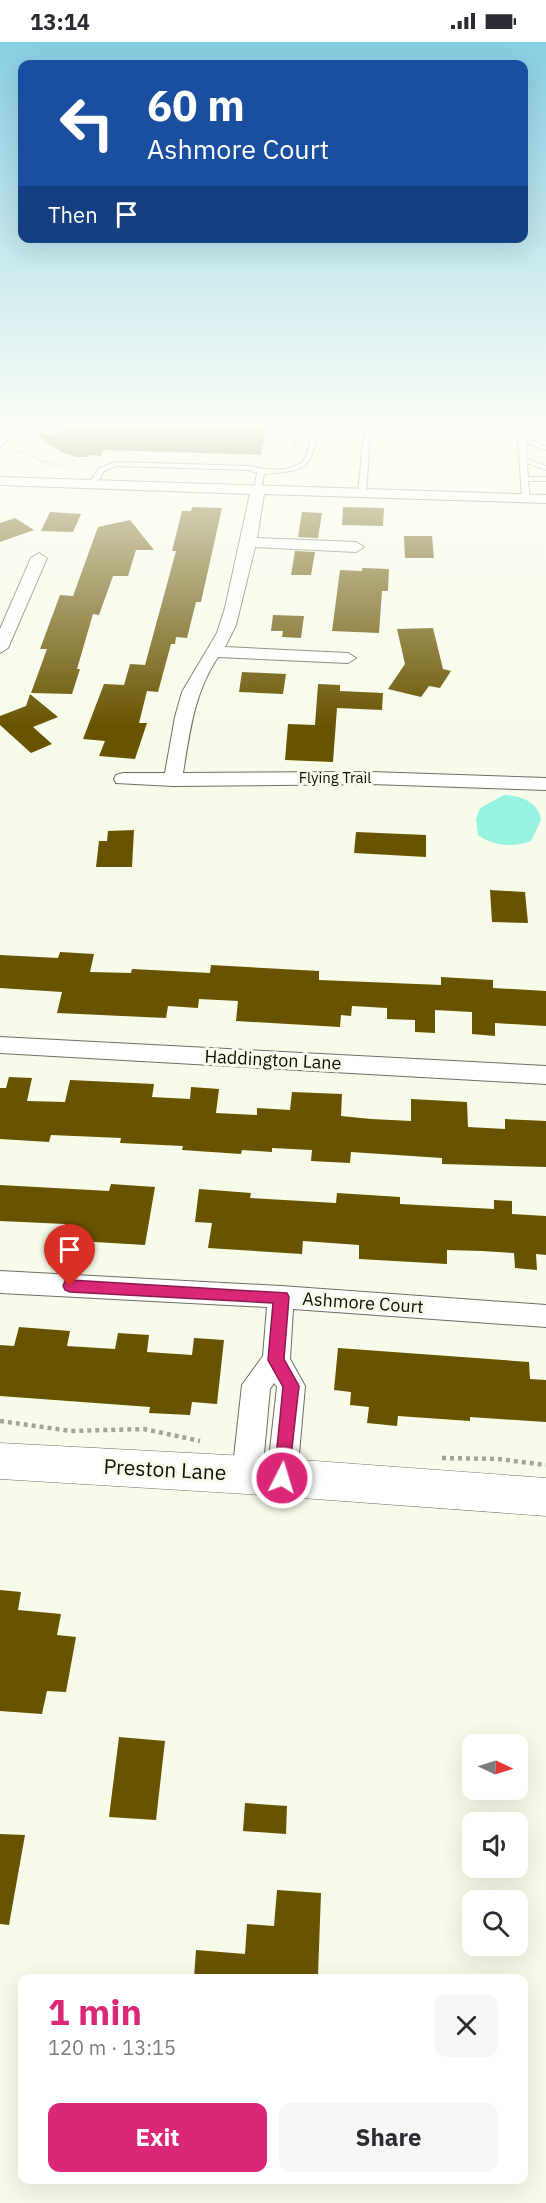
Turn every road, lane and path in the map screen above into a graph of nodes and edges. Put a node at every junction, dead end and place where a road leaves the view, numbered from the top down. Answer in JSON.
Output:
{"nodes":[{"id":1,"x":251,"y":525,"type":"edge"},
{"id":2,"x":248,"y":542,"type":"junction"},
{"id":3,"x":356,"y":547,"type":"dead end"},
{"id":4,"x":39,"y":558,"type":"dead end"},
{"id":5,"x":0,"y":648,"type":"edge"},
{"id":6,"x":216,"y":652,"type":"junction"},
{"id":7,"x":348,"y":658,"type":"dead end"},
{"id":8,"x":123,"y":779,"type":"dead end"},
{"id":9,"x":173,"y":780,"type":"junction"},
{"id":10,"x":546,"y":784,"type":"edge"},
{"id":11,"x":0,"y":1045,"type":"edge"},
{"id":12,"x":546,"y":1075,"type":"edge"},
{"id":13,"x":0,"y":1282,"type":"edge"},
{"id":14,"x":281,"y":1297,"type":"junction"},
{"id":15,"x":546,"y":1316,"type":"edge"},
{"id":16,"x":0,"y":1461,"type":"edge"},
{"id":17,"x":264,"y":1476,"type":"junction"},
{"id":18,"x":546,"y":1497,"type":"edge"}],
"edges":[{"from":1,"to":2,"type":"street"},
{"from":2,"to":3,"type":"street"},
{"from":2,"to":6,"type":"street"},
{"from":4,"to":5,"type":"street"},
{"from":6,"to":7,"type":"street"},
{"from":6,"to":9,"type":"street"},
{"from":8,"to":9,"type":"street","name":"Flying Trail"},
{"from":9,"to":10,"type":"street","name":"Flying Trail"},
{"from":11,"to":12,"type":"street","name":"Haddington Lane"},
{"from":13,"to":14,"type":"street","name":"Ashmore Court"},
{"from":14,"to":15,"type":"street","name":"Ashmore Court"},
{"from":14,"to":17,"type":"street"},
{"from":16,"to":17,"type":"street","name":"Preston Lane"},
{"from":17,"to":18,"type":"street","name":"Preston Lane"}]}
